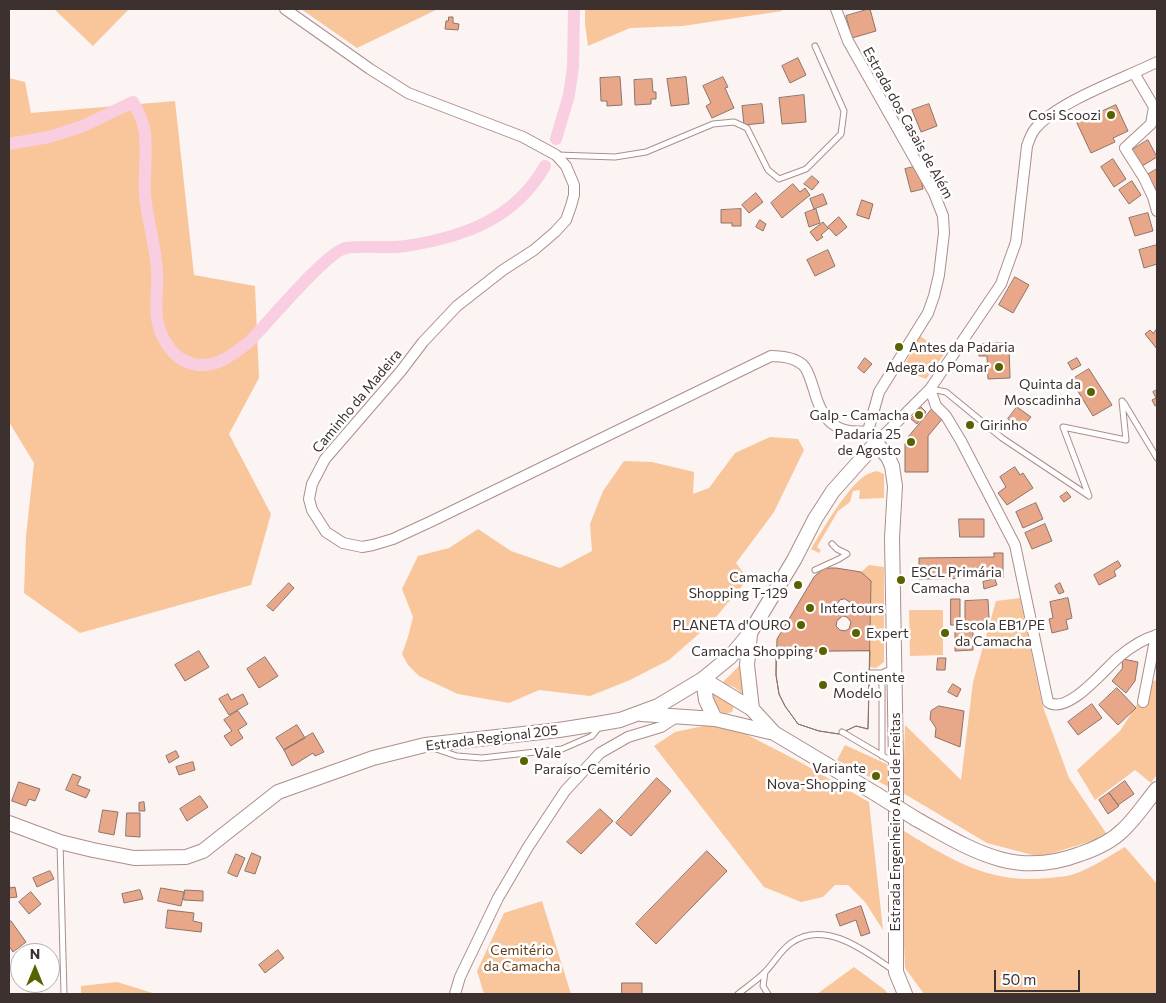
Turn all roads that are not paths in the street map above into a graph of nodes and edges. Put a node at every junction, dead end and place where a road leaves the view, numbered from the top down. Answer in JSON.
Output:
{"nodes":[{"id":1,"x":285,"y":9,"type":"edge"},
{"id":2,"x":836,"y":9,"type":"edge"},
{"id":3,"x":815,"y":46,"type":"dead end"},
{"id":4,"x":1157,"y":62,"type":"edge"},
{"id":5,"x":1134,"y":74,"type":"junction"},
{"id":6,"x":1156,"y":107,"type":"edge"},
{"id":7,"x":556,"y":156,"type":"junction"},
{"id":8,"x":1157,"y":211,"type":"edge"},
{"id":9,"x":930,"y":389,"type":"junction"},
{"id":10,"x":872,"y":437,"type":"junction"},
{"id":11,"x":1157,"y":458,"type":"edge"},
{"id":12,"x":832,"y":544,"type":"dead end"},
{"id":13,"x":815,"y":570,"type":"dead end"},
{"id":14,"x":750,"y":633,"type":"junction"},
{"id":15,"x":1157,"y":635,"type":"edge"},
{"id":16,"x":888,"y":671,"type":"junction"},
{"id":17,"x":869,"y":673,"type":"dead end"},
{"id":18,"x":703,"y":679,"type":"junction"},
{"id":19,"x":1144,"y":702,"type":"dead end"},
{"id":20,"x":752,"y":709,"type":"junction"},
{"id":21,"x":638,"y":714,"type":"junction"},
{"id":22,"x":678,"y":716,"type":"junction"},
{"id":23,"x":722,"y":721,"type":"junction"},
{"id":24,"x":603,"y":723,"type":"junction"},
{"id":25,"x":842,"y":732,"type":"dead end"},
{"id":26,"x":774,"y":733,"type":"junction"},
{"id":27,"x":425,"y":745,"type":"junction"},
{"id":28,"x":882,"y":756,"type":"junction"},
{"id":29,"x":896,"y":763,"type":"junction"},
{"id":30,"x":1157,"y":789,"type":"edge"},
{"id":31,"x":9,"y":823,"type":"edge"},
{"id":32,"x":60,"y":842,"type":"junction"},
{"id":33,"x":765,"y":972,"type":"junction"},
{"id":34,"x":896,"y":972,"type":"junction"},
{"id":35,"x":64,"y":994,"type":"edge"},
{"id":36,"x":455,"y":994,"type":"edge"},
{"id":37,"x":738,"y":994,"type":"edge"},
{"id":38,"x":768,"y":994,"type":"edge"},
{"id":39,"x":905,"y":994,"type":"edge"}],
"edges":[{"from":1,"to":7,"type":"street","name":"Caminho da Madeira"},
{"from":2,"to":10,"type":"street","name":"Estrada dos Casais de Além"},
{"from":3,"to":7,"type":"lane"},
{"from":4,"to":5,"type":"street"},
{"from":5,"to":6,"type":"street"},
{"from":5,"to":9,"type":"street"},
{"from":6,"to":8,"type":"street"},
{"from":7,"to":10,"type":"street","name":"Caminho da Madeira"},
{"from":9,"to":10,"type":"street"},
{"from":9,"to":11,"type":"lane"},
{"from":9,"to":15,"type":"street"},
{"from":10,"to":14,"type":"main road","name":"Estrada Regional 205"},
{"from":10,"to":16,"type":"main road","name":"Estrada Engenheiro Abel de Freitas"},
{"from":12,"to":13,"type":"lane"},
{"from":14,"to":18,"type":"main road","name":"Estrada Regional 205"},
{"from":14,"to":20,"type":"main road"},
{"from":15,"to":19,"type":"street"},
{"from":16,"to":17,"type":"lane"},
{"from":16,"to":28,"type":"lane"},
{"from":16,"to":29,"type":"main road","name":"Estrada Engenheiro Abel de Freitas"},
{"from":18,"to":20,"type":"main road"},
{"from":18,"to":21,"type":"main road","name":"Estrada Regional 205"},
{"from":18,"to":23,"type":"main road"},
{"from":20,"to":23,"type":"main road"},
{"from":20,"to":26,"type":"main road"},
{"from":21,"to":22,"type":"main road"},
{"from":21,"to":24,"type":"main road","name":"Estrada Regional 205"},
{"from":22,"to":23,"type":"main road"},
{"from":22,"to":36,"type":"street"},
{"from":23,"to":26,"type":"main road"},
{"from":24,"to":27,"type":"main road","name":"Estrada Regional 205"},
{"from":24,"to":27,"type":"lane"},
{"from":25,"to":28,"type":"lane"},
{"from":26,"to":30,"type":"main road","bridge":true},
{"from":27,"to":32,"type":"main road","name":"Estrada Regional 205"},
{"from":28,"to":29,"type":"lane"},
{"from":29,"to":34,"type":"main road","name":"Estrada Engenheiro Abel de Freitas"},
{"from":31,"to":32,"type":"main road","name":"Estrada Regional 205"},
{"from":32,"to":35,"type":"lane"},
{"from":33,"to":34,"type":"lane"},
{"from":33,"to":37,"type":"lane"},
{"from":33,"to":38,"type":"lane"},
{"from":34,"to":39,"type":"main road","name":"Estrada Engenheiro Abel de Freitas"}]}
